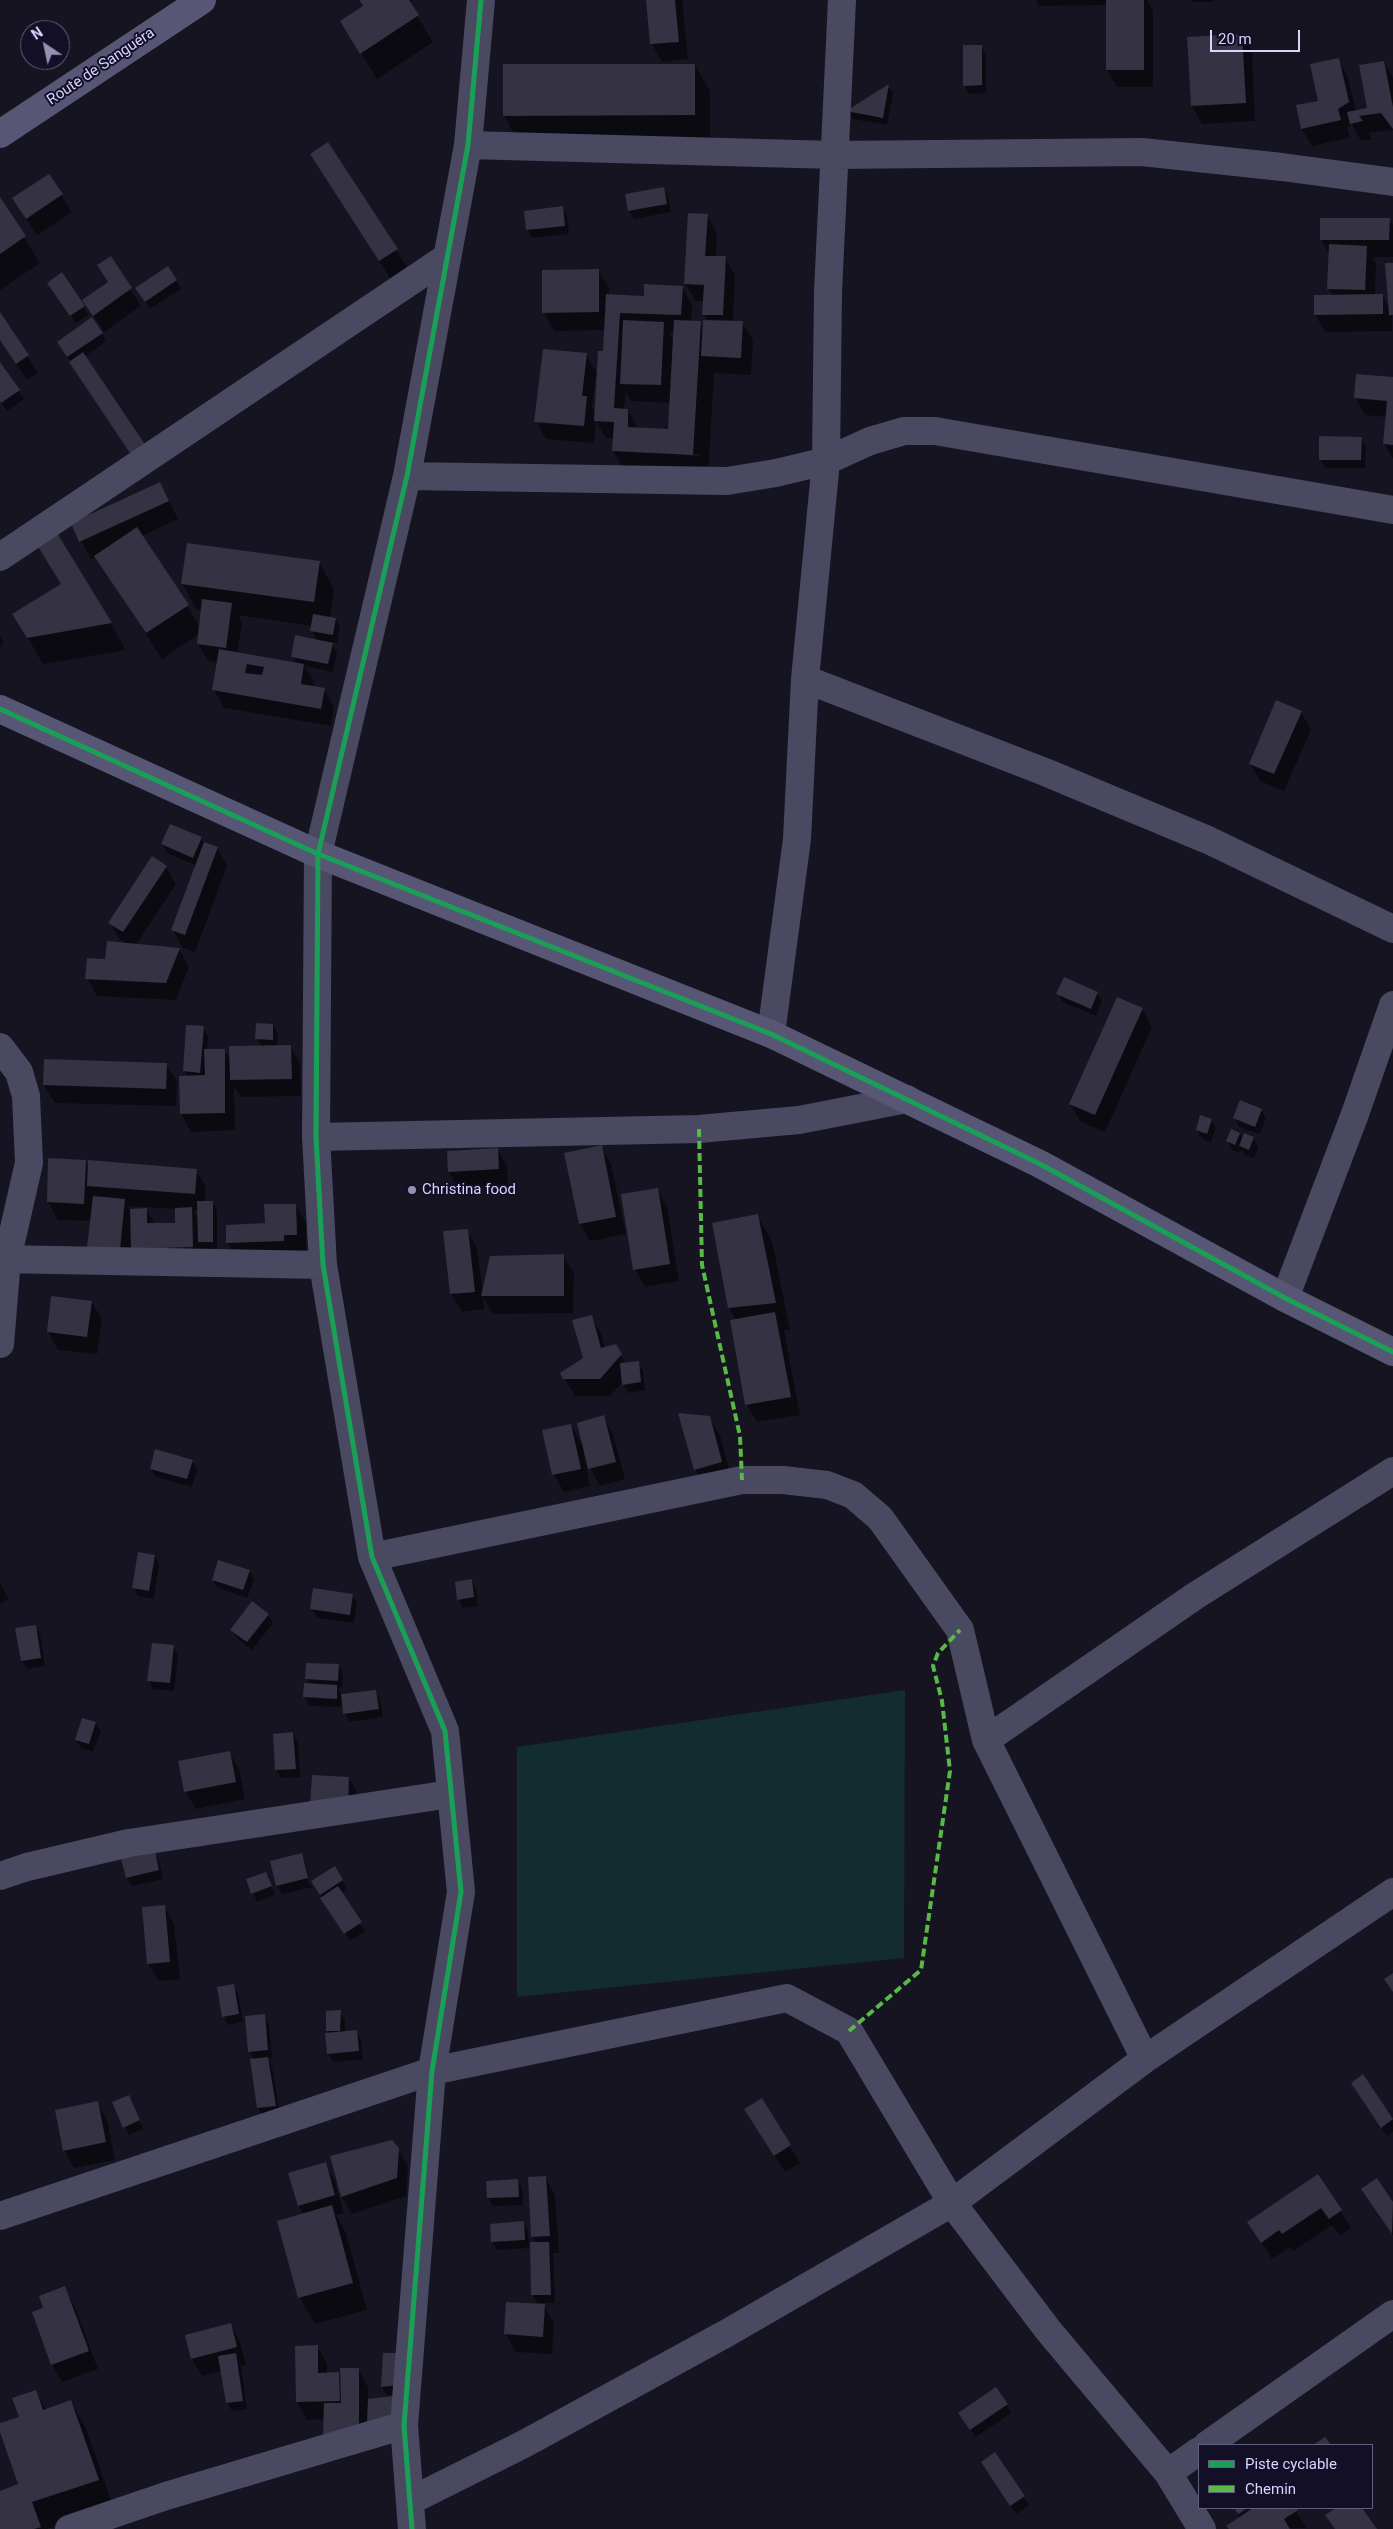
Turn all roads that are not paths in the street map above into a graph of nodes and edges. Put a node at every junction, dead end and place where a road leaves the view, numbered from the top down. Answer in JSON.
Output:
{"nodes":[{"id":1,"x":202,"y":0,"type":"edge"},
{"id":2,"x":481,"y":0,"type":"edge"},
{"id":3,"x":842,"y":0,"type":"edge"},
{"id":4,"x":0,"y":134,"type":"edge"},
{"id":5,"x":468,"y":145,"type":"junction"},
{"id":6,"x":834,"y":155,"type":"junction"},
{"id":7,"x":1393,"y":182,"type":"edge"},
{"id":8,"x":446,"y":257,"type":"junction"},
{"id":9,"x":826,"y":460,"type":"junction"},
{"id":10,"x":407,"y":476,"type":"junction"},
{"id":11,"x":1393,"y":510,"type":"edge"},
{"id":12,"x":0,"y":557,"type":"edge"},
{"id":13,"x":805,"y":679,"type":"junction"},
{"id":14,"x":0,"y":710,"type":"edge"},
{"id":15,"x":318,"y":854,"type":"junction"},
{"id":16,"x":1393,"y":929,"type":"edge"},
{"id":17,"x":1393,"y":1005,"type":"edge"},
{"id":18,"x":771,"y":1034,"type":"junction"},
{"id":19,"x":0,"y":1047,"type":"edge"},
{"id":20,"x":907,"y":1099,"type":"junction"},
{"id":21,"x":316,"y":1137,"type":"junction"},
{"id":22,"x":4,"y":1259,"type":"edge"},
{"id":23,"x":323,"y":1265,"type":"junction"},
{"id":24,"x":1285,"y":1298,"type":"junction"},
{"id":25,"x":0,"y":1344,"type":"edge"},
{"id":26,"x":1393,"y":1352,"type":"edge"},
{"id":27,"x":1393,"y":1471,"type":"edge"},
{"id":28,"x":372,"y":1557,"type":"junction"},
{"id":29,"x":986,"y":1740,"type":"junction"},
{"id":30,"x":450,"y":1794,"type":"junction"},
{"id":31,"x":0,"y":1876,"type":"edge"},
{"id":32,"x":1393,"y":1892,"type":"edge"},
{"id":33,"x":1145,"y":2059,"type":"junction"},
{"id":34,"x":432,"y":2071,"type":"junction"},
{"id":35,"x":952,"y":2203,"type":"junction"},
{"id":36,"x":0,"y":2216,"type":"edge"},
{"id":37,"x":1393,"y":2314,"type":"edge"},
{"id":38,"x":404,"y":2426,"type":"junction"},
{"id":39,"x":1208,"y":2444,"type":"edge"},
{"id":40,"x":1198,"y":2452,"type":"edge"},
{"id":41,"x":1168,"y":2472,"type":"junction"},
{"id":42,"x":410,"y":2501,"type":"junction"},
{"id":43,"x":69,"y":2529,"type":"edge"},
{"id":44,"x":412,"y":2529,"type":"edge"},
{"id":45,"x":1202,"y":2529,"type":"edge"}],
"edges":[{"from":1,"to":4,"type":"street","name":"Route de Sanguéra"},
{"from":2,"to":5,"type":"street"},
{"from":3,"to":6,"type":"street"},
{"from":5,"to":6,"type":"street"},
{"from":5,"to":8,"type":"street"},
{"from":6,"to":7,"type":"street"},
{"from":6,"to":9,"type":"street"},
{"from":8,"to":10,"type":"street"},
{"from":8,"to":12,"type":"street"},
{"from":9,"to":10,"type":"street"},
{"from":9,"to":11,"type":"street"},
{"from":9,"to":13,"type":"street"},
{"from":10,"to":15,"type":"street"},
{"from":13,"to":16,"type":"street"},
{"from":13,"to":18,"type":"street"},
{"from":14,"to":15,"type":"street"},
{"from":15,"to":18,"type":"street"},
{"from":15,"to":21,"type":"street"},
{"from":17,"to":24,"type":"street"},
{"from":18,"to":20,"type":"street"},
{"from":19,"to":22,"type":"street"},
{"from":20,"to":21,"type":"street"},
{"from":20,"to":24,"type":"street"},
{"from":21,"to":23,"type":"street"},
{"from":22,"to":23,"type":"street"},
{"from":22,"to":25,"type":"street"},
{"from":23,"to":28,"type":"street"},
{"from":24,"to":26,"type":"street"},
{"from":27,"to":29,"type":"street"},
{"from":28,"to":29,"type":"street"},
{"from":28,"to":30,"type":"street"},
{"from":29,"to":33,"type":"street"},
{"from":30,"to":31,"type":"street"},
{"from":30,"to":34,"type":"street"},
{"from":32,"to":33,"type":"street"},
{"from":33,"to":35,"type":"street"},
{"from":34,"to":35,"type":"street"},
{"from":34,"to":36,"type":"street"},
{"from":34,"to":38,"type":"street"},
{"from":35,"to":41,"type":"street"},
{"from":35,"to":42,"type":"street"},
{"from":37,"to":39,"type":"street"},
{"from":38,"to":42,"type":"street"},
{"from":38,"to":43,"type":"street"},
{"from":40,"to":41,"type":"street"},
{"from":41,"to":45,"type":"street"},
{"from":42,"to":44,"type":"street"}]}
